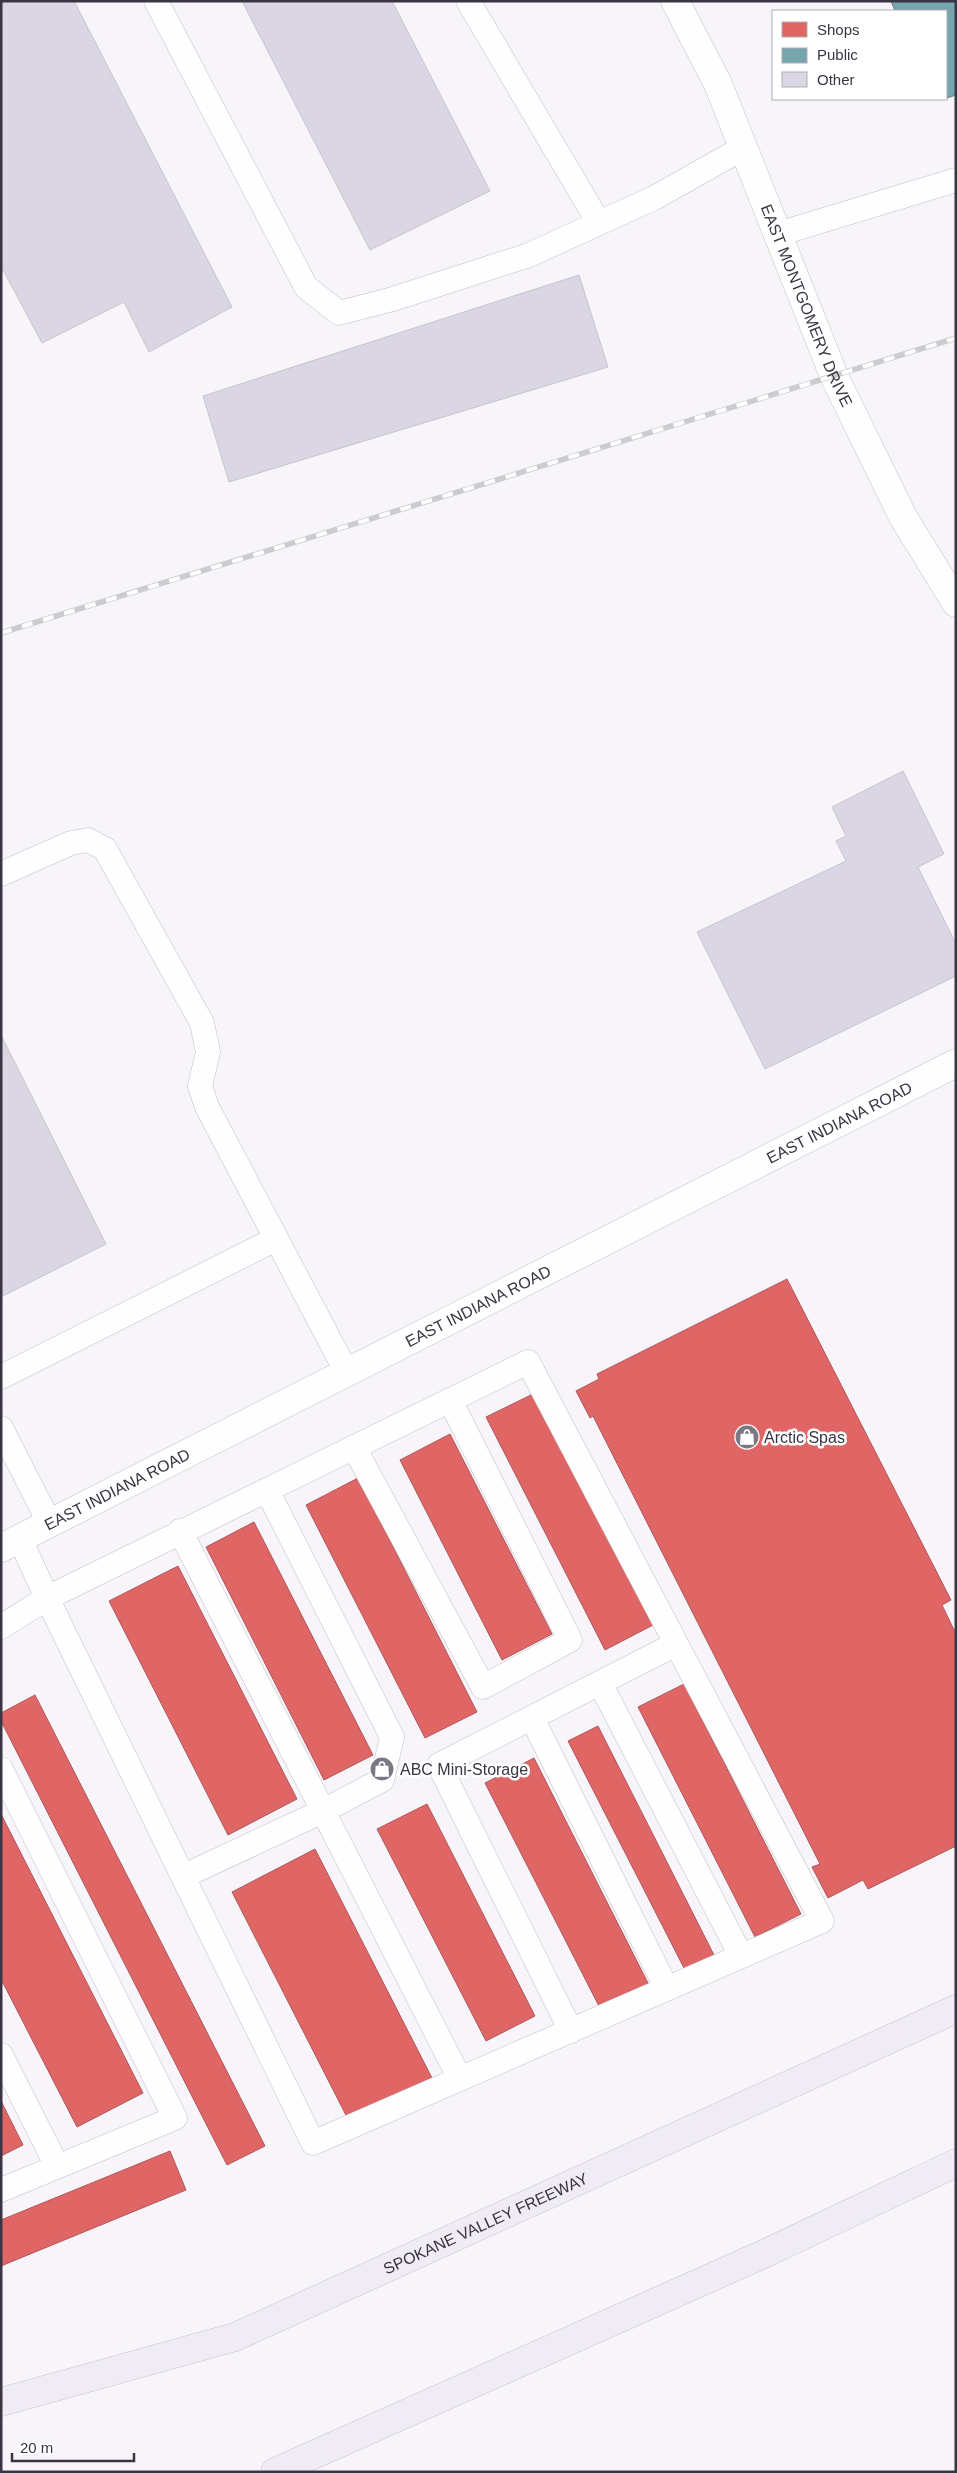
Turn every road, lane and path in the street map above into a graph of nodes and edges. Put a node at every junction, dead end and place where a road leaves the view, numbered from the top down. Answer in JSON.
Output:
{"nodes":[{"id":1,"x":156,"y":1,"type":"edge"},
{"id":2,"x":468,"y":1,"type":"edge"},
{"id":3,"x":674,"y":1,"type":"edge"},
{"id":4,"x":743,"y":148,"type":"junction"},
{"id":5,"x":956,"y":180,"type":"edge"},
{"id":6,"x":600,"y":223,"type":"junction"},
{"id":7,"x":778,"y":234,"type":"junction"},
{"id":8,"x":956,"y":603,"type":"edge"},
{"id":9,"x":1,"y":874,"type":"edge"},
{"id":10,"x":956,"y":1063,"type":"edge"},
{"id":11,"x":276,"y":1239,"type":"junction"},
{"id":12,"x":347,"y":1373,"type":"junction"},
{"id":13,"x":1,"y":1377,"type":"edge"},
{"id":14,"x":450,"y":1400,"type":"junction"},
{"id":15,"x":1,"y":1428,"type":"edge"},
{"id":16,"x":354,"y":1447,"type":"junction"},
{"id":17,"x":266,"y":1490,"type":"junction"},
{"id":18,"x":50,"y":1524,"type":"junction"},
{"id":19,"x":180,"y":1531,"type":"junction"},
{"id":20,"x":10,"y":1544,"type":"edge"},
{"id":21,"x":47,"y":1598,"type":"junction"},
{"id":22,"x":1,"y":1627,"type":"edge"},
{"id":23,"x":676,"y":1644,"type":"junction"},
{"id":24,"x":600,"y":1683,"type":"junction"},
{"id":25,"x":532,"y":1718,"type":"junction"},
{"id":26,"x":1,"y":1769,"type":"edge"},
{"id":27,"x":323,"y":1811,"type":"junction"},
{"id":28,"x":184,"y":1876,"type":"junction"},
{"id":29,"x":741,"y":1956,"type":"junction"},
{"id":30,"x":667,"y":1989,"type":"junction"},
{"id":31,"x":956,"y":2009,"type":"edge"},
{"id":32,"x":571,"y":2031,"type":"junction"},
{"id":33,"x":1,"y":2055,"type":"edge"},
{"id":34,"x":460,"y":2079,"type":"junction"},
{"id":35,"x":956,"y":2163,"type":"edge"},
{"id":36,"x":57,"y":2166,"type":"junction"},
{"id":37,"x":1,"y":2190,"type":"edge"},
{"id":38,"x":1,"y":2402,"type":"edge"},
{"id":39,"x":275,"y":2472,"type":"edge"}],
"edges":[{"from":1,"to":6,"type":"lane"},
{"from":2,"to":6,"type":"lane"},
{"from":3,"to":4,"type":"street","name":"EAST MONTGOMERY DRIVE"},
{"from":4,"to":6,"type":"lane"},
{"from":4,"to":7,"type":"street","name":"EAST MONTGOMERY DRIVE"},
{"from":5,"to":7,"type":"lane"},
{"from":7,"to":8,"type":"street","name":"EAST MONTGOMERY DRIVE"},
{"from":9,"to":11,"type":"lane"},
{"from":10,"to":12,"type":"street","name":"EAST INDIANA ROAD"},
{"from":11,"to":12,"type":"lane"},
{"from":11,"to":13,"type":"lane"},
{"from":12,"to":18,"type":"street","name":"EAST INDIANA ROAD"},
{"from":14,"to":16,"type":"lane"},
{"from":14,"to":16,"type":"lane"},
{"from":14,"to":23,"type":"lane"},
{"from":15,"to":18,"type":"lane"},
{"from":16,"to":17,"type":"lane"},
{"from":17,"to":19,"type":"lane"},
{"from":17,"to":27,"type":"lane"},
{"from":18,"to":20,"type":"street","name":"EAST INDIANA ROAD"},
{"from":19,"to":21,"type":"lane"},
{"from":19,"to":27,"type":"lane"},
{"from":20,"to":21,"type":"lane"},
{"from":21,"to":22,"type":"lane"},
{"from":21,"to":28,"type":"lane"},
{"from":23,"to":24,"type":"lane"},
{"from":23,"to":29,"type":"lane"},
{"from":24,"to":25,"type":"lane"},
{"from":24,"to":29,"type":"lane"},
{"from":25,"to":30,"type":"lane"},
{"from":25,"to":32,"type":"lane"},
{"from":26,"to":36,"type":"lane"},
{"from":27,"to":28,"type":"lane"},
{"from":27,"to":34,"type":"lane"},
{"from":28,"to":34,"type":"lane"},
{"from":29,"to":30,"type":"lane"},
{"from":30,"to":32,"type":"lane"},
{"from":31,"to":38,"type":"highway","name":"SPOKANE VALLEY FREEWAY"},
{"from":32,"to":34,"type":"lane"},
{"from":33,"to":36,"type":"lane"},
{"from":35,"to":39,"type":"highway"},
{"from":36,"to":37,"type":"lane"}]}
